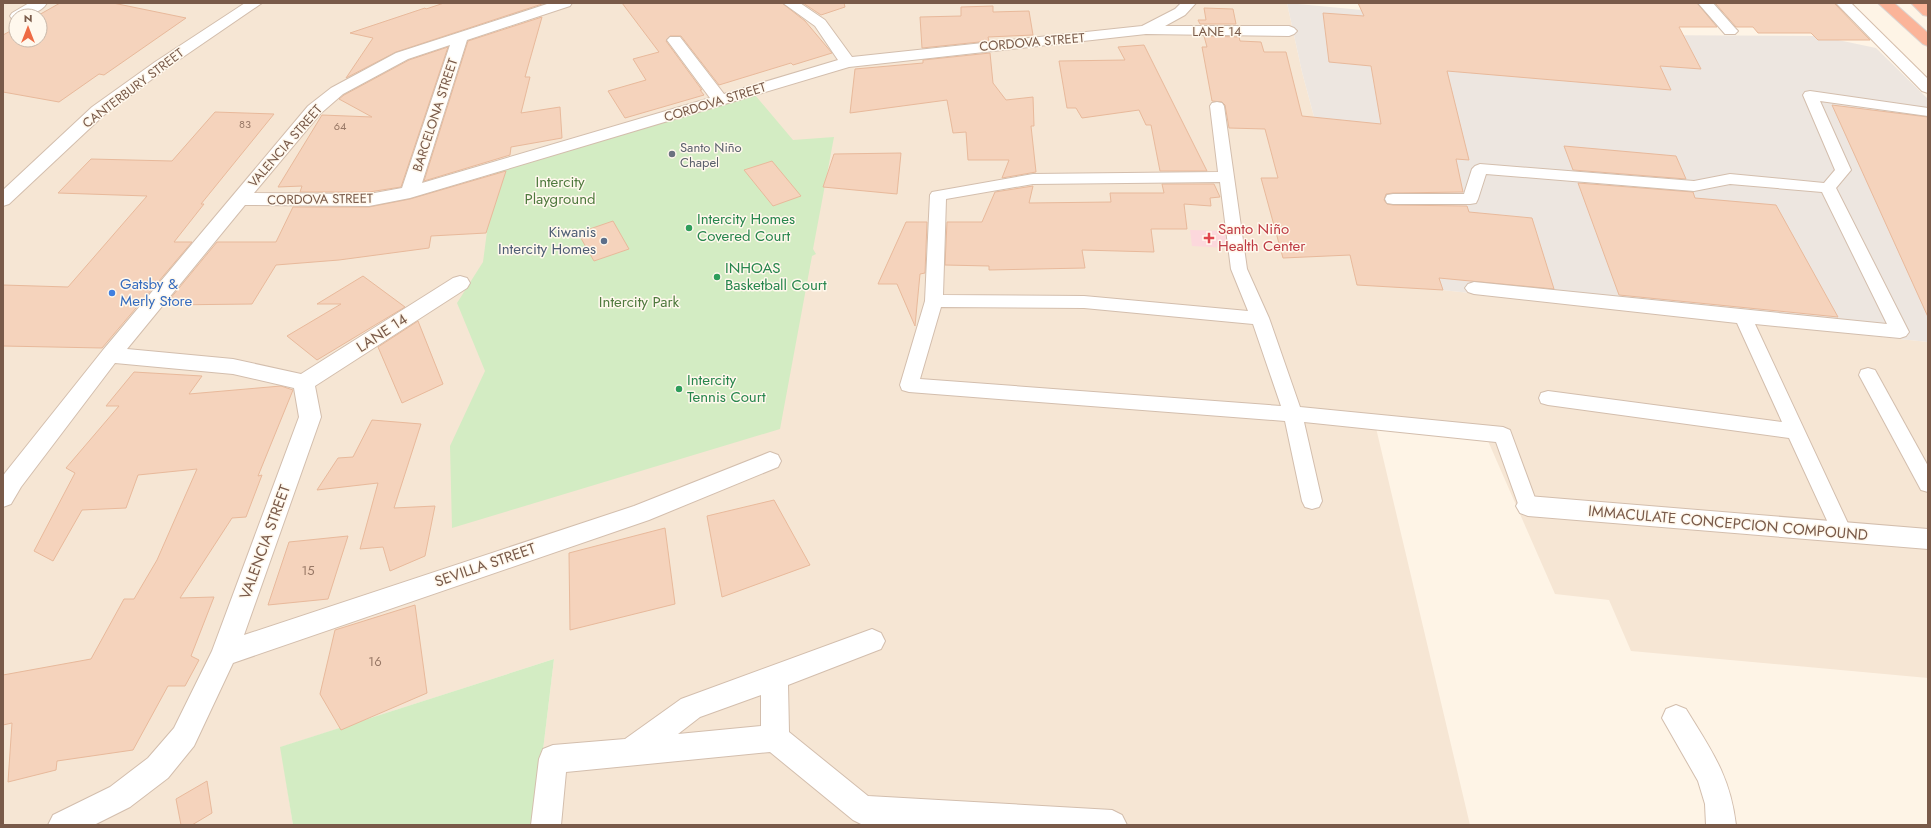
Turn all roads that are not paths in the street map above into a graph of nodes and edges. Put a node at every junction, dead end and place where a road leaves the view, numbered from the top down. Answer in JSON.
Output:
{"nodes":[{"id":1,"x":40,"y":3,"type":"edge"},
{"id":2,"x":254,"y":3,"type":"edge"},
{"id":3,"x":565,"y":3,"type":"edge"},
{"id":4,"x":790,"y":3,"type":"edge"},
{"id":5,"x":1189,"y":3,"type":"edge"},
{"id":6,"x":1706,"y":3,"type":"edge"},
{"id":7,"x":1842,"y":3,"type":"edge"},
{"id":8,"x":1885,"y":3,"type":"edge"},
{"id":9,"x":1905,"y":3,"type":"edge"},
{"id":10,"x":1918,"y":3,"type":"edge"},
{"id":11,"x":31,"y":8,"type":"edge"},
{"id":12,"x":1928,"y":12,"type":"edge"},
{"id":13,"x":1928,"y":22,"type":"edge"},
{"id":14,"x":1145,"y":30,"type":"junction"},
{"id":15,"x":1288,"y":31,"type":"dead end"},
{"id":16,"x":1730,"y":31,"type":"dead end"},
{"id":17,"x":460,"y":38,"type":"junction"},
{"id":18,"x":675,"y":40,"type":"dead end"},
{"id":19,"x":1928,"y":41,"type":"edge"},
{"id":20,"x":848,"y":62,"type":"junction"},
{"id":21,"x":1928,"y":88,"type":"edge"},
{"id":22,"x":720,"y":100,"type":"junction"},
{"id":23,"x":1217,"y":106,"type":"dead end"},
{"id":24,"x":1928,"y":112,"type":"edge"},
{"id":25,"x":1227,"y":177,"type":"junction"},
{"id":26,"x":10,"y":186,"type":"edge"},
{"id":27,"x":1828,"y":188,"type":"junction"},
{"id":28,"x":410,"y":192,"type":"junction"},
{"id":29,"x":238,"y":199,"type":"junction"},
{"id":30,"x":1393,"y":199,"type":"dead end"},
{"id":31,"x":3,"y":200,"type":"edge"},
{"id":32,"x":460,"y":283,"type":"dead end"},
{"id":33,"x":1474,"y":288,"type":"dead end"},
{"id":34,"x":934,"y":301,"type":"junction"},
{"id":35,"x":1743,"y":317,"type":"junction"},
{"id":36,"x":1260,"y":318,"type":"junction"},
{"id":37,"x":110,"y":355,"type":"junction"},
{"id":38,"x":1868,"y":375,"type":"dead end"},
{"id":39,"x":304,"y":383,"type":"junction"},
{"id":40,"x":1548,"y":398,"type":"dead end"},
{"id":41,"x":1293,"y":414,"type":"junction"},
{"id":42,"x":1795,"y":431,"type":"junction"},
{"id":43,"x":770,"y":461,"type":"dead end"},
{"id":44,"x":1928,"y":484,"type":"edge"},
{"id":45,"x":6,"y":485,"type":"edge"},
{"id":46,"x":1312,"y":501,"type":"dead end"},
{"id":47,"x":1528,"y":506,"type":"joint"},
{"id":48,"x":1842,"y":532,"type":"junction"},
{"id":49,"x":1928,"y":539,"type":"edge"},
{"id":50,"x":872,"y":641,"type":"dead end"},
{"id":51,"x":224,"y":654,"type":"junction"},
{"id":52,"x":774,"y":678,"type":"junction"},
{"id":53,"x":1676,"y":718,"type":"dead end"},
{"id":54,"x":776,"y":738,"type":"junction"},
{"id":55,"x":631,"y":751,"type":"junction"},
{"id":56,"x":63,"y":825,"type":"edge"},
{"id":57,"x":546,"y":825,"type":"edge"},
{"id":58,"x":1112,"y":825,"type":"edge"},
{"id":59,"x":1721,"y":825,"type":"edge"}],
"edges":[{"from":1,"to":11,"type":"street"},
{"from":2,"to":26,"type":"street","name":"CANTERBURY STREET"},
{"from":3,"to":17,"type":"street","name":"VALENCIA STREET"},
{"from":4,"to":20,"type":"street"},
{"from":5,"to":14,"type":"street","name":"CORDOVA STREET"},
{"from":6,"to":16,"type":"street"},
{"from":7,"to":21,"type":"street"},
{"from":8,"to":19,"type":"highway"},
{"from":9,"to":13,"type":"highway"},
{"from":10,"to":12,"type":"highway"},
{"from":14,"to":15,"type":"street","name":"LANE 14"},
{"from":14,"to":20,"type":"street","name":"CORDOVA STREET"},
{"from":17,"to":28,"type":"street","name":"BARCELONA STREET"},
{"from":17,"to":29,"type":"street","name":"VALENCIA STREET"},
{"from":18,"to":22,"type":"street"},
{"from":20,"to":22,"type":"street","name":"CORDOVA STREET"},
{"from":22,"to":28,"type":"street","name":"CORDOVA STREET"},
{"from":23,"to":25,"type":"lane"},
{"from":24,"to":27,"type":"lane"},
{"from":25,"to":34,"type":"lane"},
{"from":25,"to":36,"type":"lane"},
{"from":26,"to":31,"type":"street","name":"CANTERBURY STREET"},
{"from":27,"to":30,"type":"lane"},
{"from":27,"to":35,"type":"lane"},
{"from":28,"to":29,"type":"street","name":"CORDOVA STREET"},
{"from":29,"to":37,"type":"street","name":"VALENCIA STREET"},
{"from":32,"to":39,"type":"street","name":"LANE 14"},
{"from":33,"to":35,"type":"lane"},
{"from":34,"to":36,"type":"lane"},
{"from":34,"to":41,"type":"lane"},
{"from":35,"to":42,"type":"lane"},
{"from":36,"to":41,"type":"lane"},
{"from":37,"to":39,"type":"street"},
{"from":37,"to":45,"type":"street","name":"VALENCIA STREET"},
{"from":38,"to":44,"type":"lane"},
{"from":39,"to":51,"type":"street","name":"VALENCIA STREET"},
{"from":40,"to":42,"type":"lane"},
{"from":41,"to":46,"type":"lane"},
{"from":41,"to":47,"type":"lane"},
{"from":42,"to":48,"type":"lane"},
{"from":43,"to":51,"type":"street","name":"SEVILLA STREET"},
{"from":47,"to":48,"type":"street","name":"IMMACULATE CONCEPCION COMPOUND"},
{"from":48,"to":49,"type":"street","name":"IMMACULATE CONCEPCION COMPOUND"},
{"from":50,"to":52,"type":"street"},
{"from":51,"to":56,"type":"street","name":"VALENCIA STREET"},
{"from":52,"to":54,"type":"street"},
{"from":52,"to":55,"type":"street"},
{"from":53,"to":59,"type":"street"},
{"from":54,"to":55,"type":"street"},
{"from":54,"to":58,"type":"street"},
{"from":55,"to":57,"type":"street"}]}
